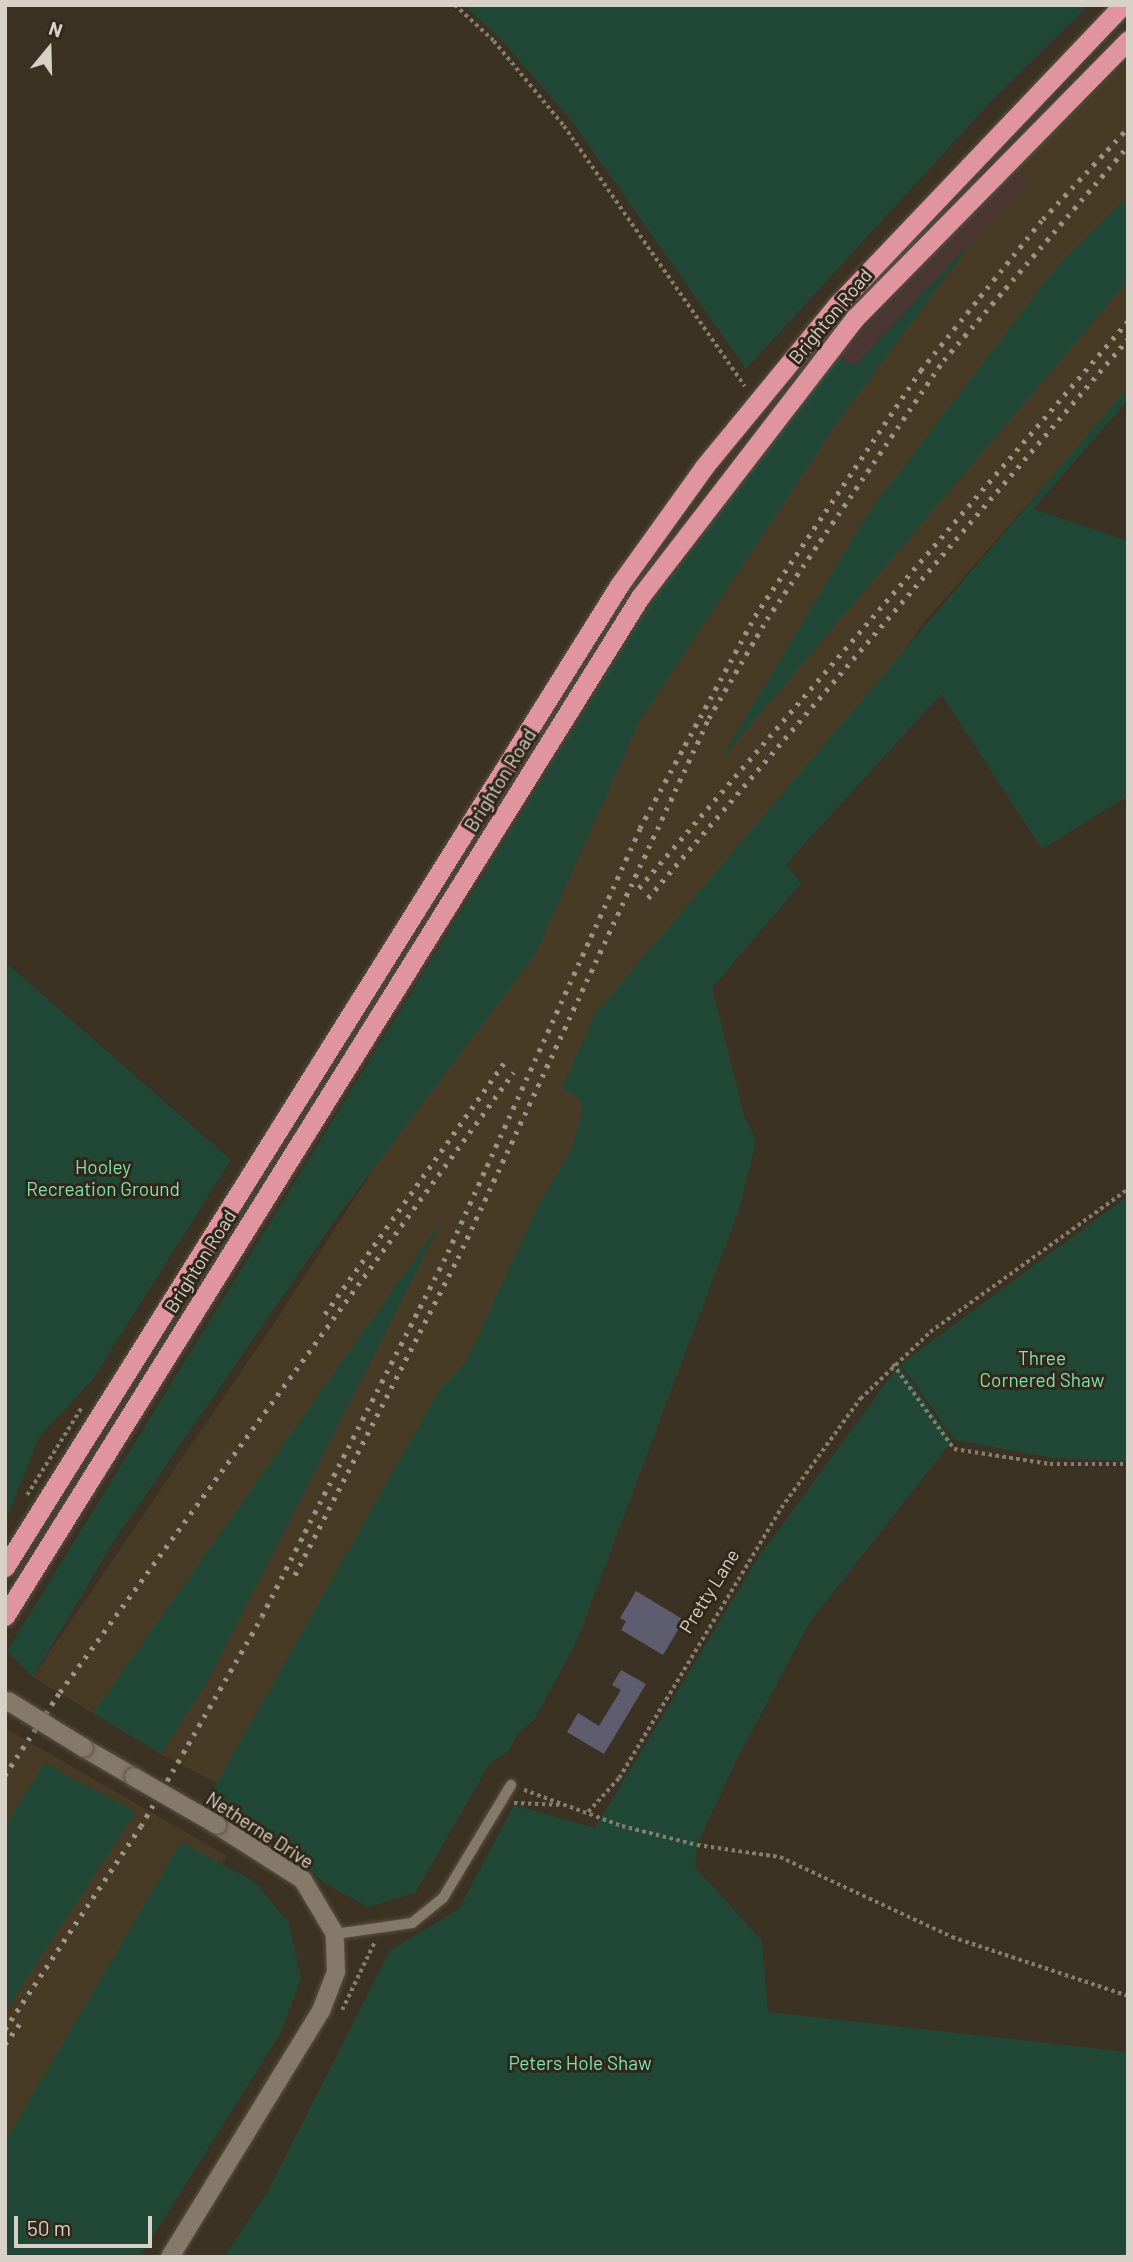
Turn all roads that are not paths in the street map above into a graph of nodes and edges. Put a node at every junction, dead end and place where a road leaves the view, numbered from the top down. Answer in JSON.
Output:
{"nodes":[{"id":1,"x":1123,"y":5,"type":"edge"},
{"id":2,"x":1128,"y":40,"type":"edge"},
{"id":3,"x":5,"y":1567,"type":"edge"},
{"id":4,"x":5,"y":1616,"type":"edge"},
{"id":5,"x":6,"y":1700,"type":"edge"},
{"id":6,"x":512,"y":1785,"type":"road end"},
{"id":7,"x":335,"y":1934,"type":"junction"},
{"id":8,"x":170,"y":2257,"type":"edge"}],
"edges":[{"from":1,"to":3,"type":"highway","name":"Brighton Road"},
{"from":2,"to":4,"type":"highway","name":"Brighton Road"},
{"from":5,"to":7,"type":"street","name":"Netherne Drive","bridge":true},
{"from":6,"to":7,"type":"lane"},
{"from":7,"to":8,"type":"street","name":"Netherne Drive"}]}
